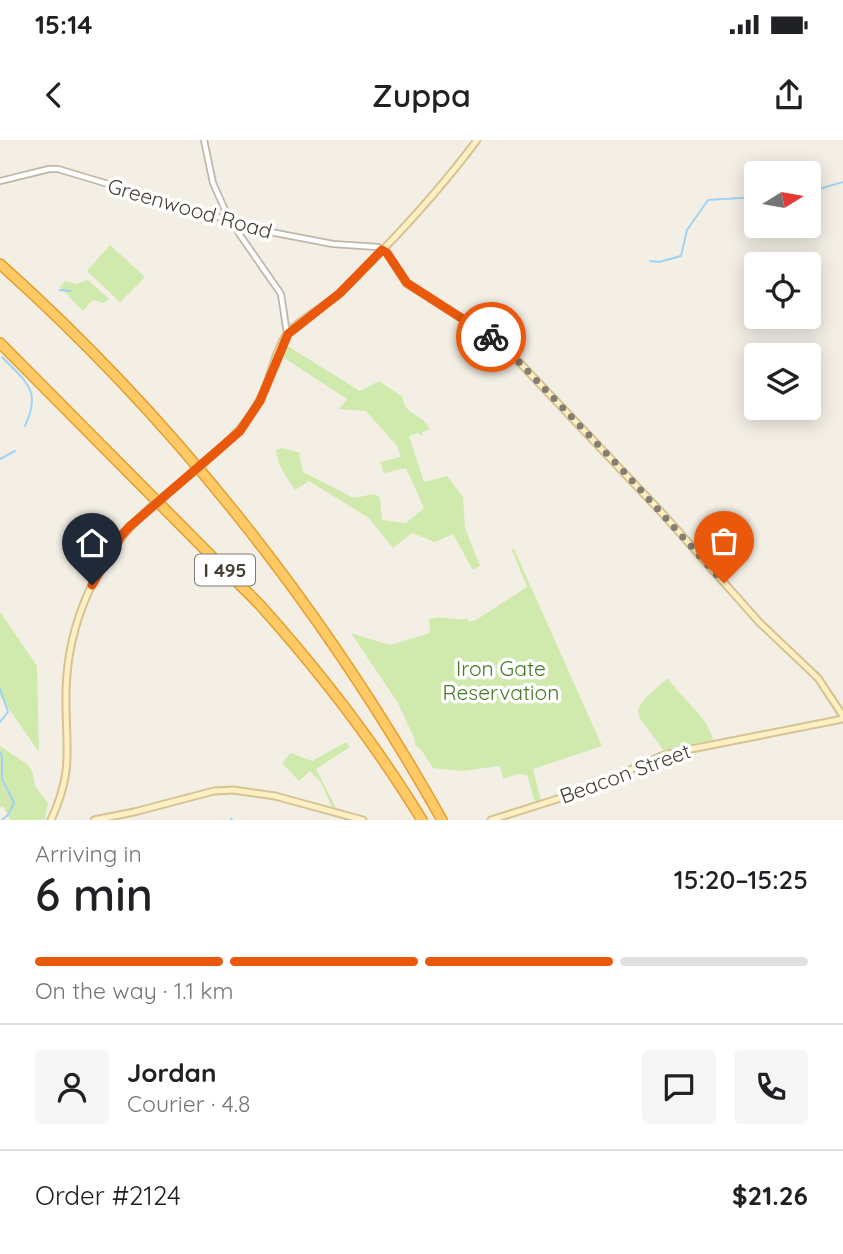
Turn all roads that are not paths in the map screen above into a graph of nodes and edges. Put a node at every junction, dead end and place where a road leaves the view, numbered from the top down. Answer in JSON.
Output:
{"nodes":[{"id":1,"x":204,"y":140,"type":"edge"},
{"id":2,"x":477,"y":140,"type":"edge"},
{"id":3,"x":0,"y":181,"type":"edge"},
{"id":4,"x":233,"y":223,"type":"junction"},
{"id":5,"x":382,"y":250,"type":"junction"},
{"id":6,"x":0,"y":264,"type":"edge"},
{"id":7,"x":288,"y":334,"type":"junction"},
{"id":8,"x":0,"y":343,"type":"edge"},
{"id":9,"x":843,"y":717,"type":"edge"},
{"id":10,"x":51,"y":820,"type":"edge"},
{"id":11,"x":94,"y":820,"type":"edge"},
{"id":12,"x":363,"y":820,"type":"edge"},
{"id":13,"x":422,"y":820,"type":"edge"},
{"id":14,"x":442,"y":820,"type":"edge"},
{"id":15,"x":491,"y":820,"type":"edge"}],
"edges":[{"from":1,"to":4,"type":"street"},
{"from":2,"to":5,"type":"main road"},
{"from":3,"to":4,"type":"street","name":"Greenwood Road"},
{"from":4,"to":5,"type":"street","name":"Greenwood Road"},
{"from":4,"to":7,"type":"street"},
{"from":5,"to":7,"type":"main road"},
{"from":5,"to":9,"type":"main road"},
{"from":6,"to":14,"type":"highway","number":"I 495"},
{"from":7,"to":10,"type":"main road","bridge":true},
{"from":8,"to":13,"type":"highway","number":"I 495"},
{"from":9,"to":15,"type":"main road","name":"Beacon Street"},
{"from":11,"to":12,"type":"main road"}]}
